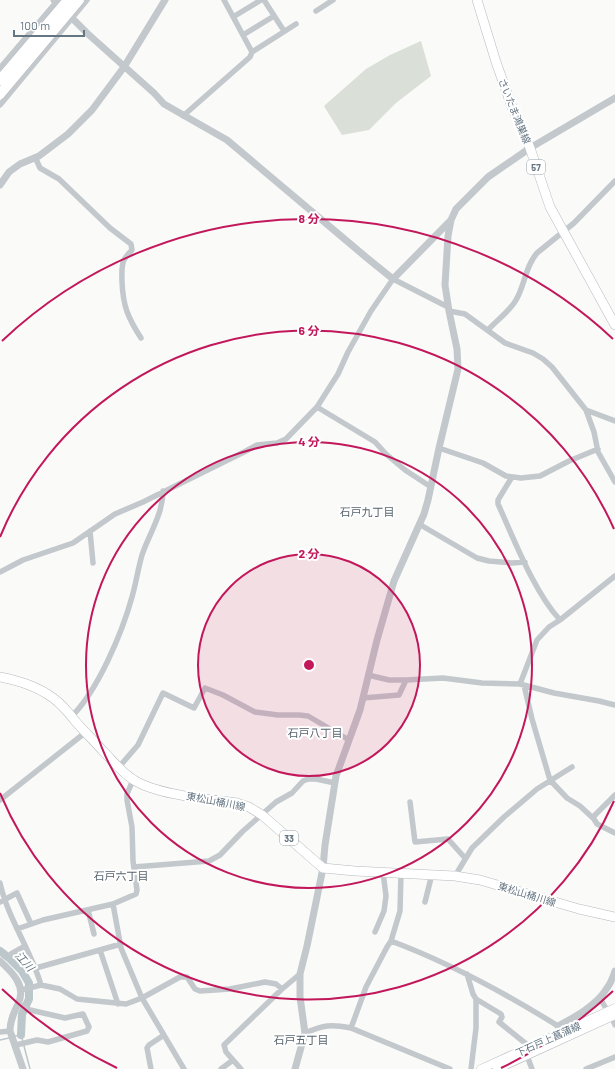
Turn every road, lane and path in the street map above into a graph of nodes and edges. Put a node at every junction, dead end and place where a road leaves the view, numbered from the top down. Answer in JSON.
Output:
{"nodes":[{"id":1,"x":68,"y":0,"type":"edge"},
{"id":2,"x":79,"y":0,"type":"edge"},
{"id":3,"x":87,"y":0,"type":"edge"},
{"id":4,"x":165,"y":0,"type":"edge"},
{"id":5,"x":224,"y":0,"type":"edge"},
{"id":6,"x":263,"y":0,"type":"edge"},
{"id":7,"x":333,"y":0,"type":"edge"},
{"id":8,"x":476,"y":0,"type":"edge"},
{"id":9,"x":56,"y":1,"type":"edge"},
{"id":10,"x":316,"y":11,"type":"dead end"},
{"id":11,"x":274,"y":16,"type":"junction"},
{"id":12,"x":233,"y":17,"type":"junction"},
{"id":13,"x":72,"y":18,"type":"junction"},
{"id":14,"x":296,"y":24,"type":"dead end"},
{"id":15,"x":284,"y":31,"type":"junction"},
{"id":16,"x":242,"y":35,"type":"junction"},
{"id":17,"x":252,"y":52,"type":"junction"},
{"id":18,"x":124,"y":67,"type":"junction"},
{"id":19,"x":0,"y":68,"type":"edge"},
{"id":20,"x":0,"y":80,"type":"edge"},
{"id":21,"x":0,"y":94,"type":"edge"},
{"id":22,"x":615,"y":98,"type":"edge"},
{"id":23,"x":0,"y":105,"type":"edge"},
{"id":24,"x":183,"y":116,"type":"junction"},
{"id":25,"x":530,"y":148,"type":"junction"},
{"id":26,"x":35,"y":157,"type":"junction"},
{"id":27,"x":615,"y":181,"type":"edge"},
{"id":28,"x":0,"y":185,"type":"edge"},
{"id":29,"x":450,"y":220,"type":"junction"},
{"id":30,"x":563,"y":232,"type":"junction"},
{"id":31,"x":393,"y":279,"type":"junction"},
{"id":32,"x":448,"y":309,"type":"junction"},
{"id":33,"x":615,"y":325,"type":"edge"},
{"id":34,"x":488,"y":330,"type":"junction"},
{"id":35,"x":141,"y":338,"type":"dead end"},
{"id":36,"x":317,"y":407,"type":"junction"},
{"id":37,"x":586,"y":410,"type":"junction"},
{"id":38,"x":615,"y":420,"type":"edge"},
{"id":39,"x":439,"y":448,"type":"junction"},
{"id":40,"x":598,"y":450,"type":"junction"},
{"id":41,"x":512,"y":477,"type":"junction"},
{"id":42,"x":615,"y":482,"type":"edge"},
{"id":43,"x":431,"y":487,"type":"junction"},
{"id":44,"x":163,"y":491,"type":"junction"},
{"id":45,"x":419,"y":524,"type":"junction"},
{"id":46,"x":90,"y":531,"type":"junction"},
{"id":47,"x":524,"y":562,"type":"junction"},
{"id":48,"x":92,"y":563,"type":"dead end"},
{"id":49,"x":0,"y":572,"type":"edge"},
{"id":50,"x":615,"y":576,"type":"edge"},
{"id":51,"x":560,"y":620,"type":"junction"},
{"id":52,"x":368,"y":675,"type":"junction"},
{"id":53,"x":0,"y":676,"type":"edge"},
{"id":54,"x":406,"y":680,"type":"junction"},
{"id":55,"x":522,"y":684,"type":"junction"},
{"id":56,"x":363,"y":698,"type":"junction"},
{"id":57,"x":615,"y":705,"type":"edge"},
{"id":58,"x":72,"y":716,"type":"junction"},
{"id":59,"x":86,"y":732,"type":"junction"},
{"id":60,"x":349,"y":740,"type":"junction"},
{"id":61,"x":119,"y":767,"type":"junction"},
{"id":62,"x":572,"y":767,"type":"dead end"},
{"id":63,"x":133,"y":780,"type":"junction"},
{"id":64,"x":550,"y":780,"type":"junction"},
{"id":65,"x":335,"y":783,"type":"junction"},
{"id":66,"x":615,"y":795,"type":"edge"},
{"id":67,"x":0,"y":800,"type":"edge"},
{"id":68,"x":410,"y":802,"type":"dead end"},
{"id":69,"x":262,"y":815,"type":"junction"},
{"id":70,"x":594,"y":819,"type":"junction"},
{"id":71,"x":615,"y":833,"type":"edge"},
{"id":72,"x":466,"y":858,"type":"junction"},
{"id":73,"x":134,"y":867,"type":"junction"},
{"id":74,"x":323,"y":868,"type":"junction"},
{"id":75,"x":383,"y":872,"type":"junction"},
{"id":76,"x":401,"y":873,"type":"junction"},
{"id":77,"x":432,"y":874,"type":"junction"},
{"id":78,"x":455,"y":876,"type":"junction"},
{"id":79,"x":0,"y":883,"type":"edge"},
{"id":80,"x":2,"y":901,"type":"edge"},
{"id":81,"x":425,"y":902,"type":"dead end"},
{"id":82,"x":113,"y":904,"type":"junction"},
{"id":83,"x":88,"y":910,"type":"junction"},
{"id":84,"x":615,"y":917,"type":"edge"},
{"id":85,"x":31,"y":924,"type":"junction"},
{"id":86,"x":17,"y":929,"type":"junction"},
{"id":87,"x":375,"y":932,"type":"dead end"},
{"id":88,"x":94,"y":934,"type":"dead end"},
{"id":89,"x":391,"y":941,"type":"junction"},
{"id":90,"x":121,"y":944,"type":"junction"},
{"id":91,"x":25,"y":946,"type":"junction"},
{"id":92,"x":100,"y":950,"type":"junction"},
{"id":93,"x":10,"y":954,"type":"dead end"},
{"id":94,"x":0,"y":961,"type":"edge"},
{"id":95,"x":36,"y":968,"type":"junction"},
{"id":96,"x":615,"y":971,"type":"edge"},
{"id":97,"x":300,"y":974,"type":"junction"},
{"id":98,"x":467,"y":974,"type":"junction"},
{"id":99,"x":41,"y":985,"type":"junction"},
{"id":100,"x":282,"y":989,"type":"junction"},
{"id":101,"x":21,"y":990,"type":"junction"},
{"id":102,"x":142,"y":998,"type":"junction"},
{"id":103,"x":600,"y":998,"type":"junction"},
{"id":104,"x":476,"y":999,"type":"junction"},
{"id":105,"x":18,"y":1004,"type":"junction"},
{"id":106,"x":118,"y":1004,"type":"junction"},
{"id":107,"x":612,"y":1013,"type":"edge"},
{"id":108,"x":615,"y":1025,"type":"edge"},
{"id":109,"x":351,"y":1028,"type":"junction"},
{"id":110,"x":559,"y":1029,"type":"junction"},
{"id":111,"x":10,"y":1031,"type":"junction"},
{"id":112,"x":0,"y":1032,"type":"edge"},
{"id":113,"x":305,"y":1033,"type":"junction"},
{"id":114,"x":164,"y":1035,"type":"junction"},
{"id":115,"x":16,"y":1045,"type":"junction"},
{"id":116,"x":527,"y":1050,"type":"junction"},
{"id":117,"x":615,"y":1057,"type":"edge"},
{"id":118,"x":233,"y":1060,"type":"junction"},
{"id":119,"x":23,"y":1069,"type":"edge"},
{"id":120,"x":150,"y":1069,"type":"edge"},
{"id":121,"x":184,"y":1069,"type":"edge"},
{"id":122,"x":221,"y":1069,"type":"edge"},
{"id":123,"x":241,"y":1069,"type":"edge"},
{"id":124,"x":295,"y":1069,"type":"edge"},
{"id":125,"x":450,"y":1069,"type":"edge"},
{"id":126,"x":471,"y":1069,"type":"edge"},
{"id":127,"x":481,"y":1069,"type":"edge"},
{"id":128,"x":497,"y":1069,"type":"edge"},
{"id":129,"x":532,"y":1069,"type":"edge"},
{"id":130,"x":586,"y":1069,"type":"edge"}],
"edges":[{"from":1,"to":20,"type":"highway","bridge":true},
{"from":2,"to":21,"type":"highway","bridge":true},
{"from":3,"to":13,"type":"street"},
{"from":4,"to":18,"type":"street"},
{"from":5,"to":12,"type":"street"},
{"from":6,"to":11,"type":"street"},
{"from":6,"to":12,"type":"street"},
{"from":7,"to":10,"type":"street"},
{"from":8,"to":25,"type":"main road","name":"さいたま鴻巣線","number":"57"},
{"from":9,"to":13,"type":"street"},
{"from":9,"to":19,"type":"street"},
{"from":11,"to":15,"type":"street"},
{"from":11,"to":16,"type":"street"},
{"from":12,"to":16,"type":"street"},
{"from":13,"to":18,"type":"street"},
{"from":13,"to":23,"type":"street"},
{"from":14,"to":15,"type":"street"},
{"from":15,"to":17,"type":"street"},
{"from":16,"to":17,"type":"street"},
{"from":17,"to":24,"type":"street"},
{"from":18,"to":24,"type":"street"},
{"from":18,"to":26,"type":"street"},
{"from":22,"to":25,"type":"street"},
{"from":24,"to":31,"type":"street"},
{"from":25,"to":29,"type":"street"},
{"from":25,"to":30,"type":"main road","name":"さいたま鴻巣線","number":"57"},
{"from":26,"to":28,"type":"street"},
{"from":26,"to":35,"type":"street"},
{"from":27,"to":30,"type":"street"},
{"from":29,"to":31,"type":"street"},
{"from":29,"to":32,"type":"street"},
{"from":30,"to":33,"type":"main road","name":"さいたま鴻巣線","number":"57"},
{"from":30,"to":34,"type":"street"},
{"from":31,"to":32,"type":"street"},
{"from":31,"to":36,"type":"street"},
{"from":32,"to":34,"type":"street"},
{"from":32,"to":39,"type":"street"},
{"from":34,"to":37,"type":"street"},
{"from":36,"to":43,"type":"street"},
{"from":36,"to":44,"type":"street"},
{"from":37,"to":38,"type":"street"},
{"from":37,"to":40,"type":"street"},
{"from":39,"to":41,"type":"street"},
{"from":39,"to":43,"type":"street"},
{"from":40,"to":41,"type":"street"},
{"from":40,"to":42,"type":"street"},
{"from":41,"to":47,"type":"street"},
{"from":43,"to":45,"type":"street"},
{"from":44,"to":46,"type":"street"},
{"from":44,"to":58,"type":"street"},
{"from":45,"to":47,"type":"street"},
{"from":45,"to":52,"type":"street"},
{"from":46,"to":48,"type":"street"},
{"from":46,"to":49,"type":"street"},
{"from":47,"to":51,"type":"street"},
{"from":50,"to":51,"type":"street"},
{"from":51,"to":55,"type":"street"},
{"from":52,"to":54,"type":"street"},
{"from":52,"to":56,"type":"street"},
{"from":53,"to":58,"type":"main road","name":"東松山桶川線","number":"33"},
{"from":54,"to":55,"type":"street"},
{"from":54,"to":56,"type":"street"},
{"from":55,"to":57,"type":"street"},
{"from":55,"to":64,"type":"street"},
{"from":56,"to":60,"type":"street"},
{"from":58,"to":59,"type":"main road","name":"東松山桶川線","number":"33"},
{"from":59,"to":61,"type":"main road","name":"東松山桶川線","number":"33"},
{"from":59,"to":67,"type":"street"},
{"from":60,"to":61,"type":"street"},
{"from":60,"to":65,"type":"street"},
{"from":61,"to":63,"type":"main road","name":"東松山桶川線","number":"33"},
{"from":62,"to":64,"type":"street"},
{"from":63,"to":69,"type":"main road","name":"東松山桶川線","number":"33"},
{"from":63,"to":73,"type":"street"},
{"from":64,"to":70,"type":"street"},
{"from":64,"to":72,"type":"street"},
{"from":65,"to":69,"type":"street"},
{"from":65,"to":74,"type":"street"},
{"from":66,"to":70,"type":"street"},
{"from":68,"to":72,"type":"street"},
{"from":69,"to":73,"type":"street"},
{"from":69,"to":74,"type":"main road","name":"東松山桶川線","number":"33"},
{"from":70,"to":71,"type":"street"},
{"from":72,"to":78,"type":"street"},
{"from":73,"to":82,"type":"street"},
{"from":74,"to":75,"type":"main road","name":"東松山桶川線"},
{"from":74,"to":97,"type":"street"},
{"from":75,"to":76,"type":"main road","name":"東松山桶川線"},
{"from":75,"to":87,"type":"street"},
{"from":76,"to":77,"type":"main road","name":"東松山桶川線"},
{"from":76,"to":89,"type":"street"},
{"from":77,"to":78,"type":"main road","name":"東松山桶川線"},
{"from":77,"to":81,"type":"street"},
{"from":78,"to":84,"type":"main road","name":"東松山桶川線"},
{"from":79,"to":80,"type":"street"},
{"from":80,"to":85,"type":"street"},
{"from":80,"to":86,"type":"street"},
{"from":82,"to":83,"type":"street"},
{"from":82,"to":90,"type":"street"},
{"from":83,"to":85,"type":"street"},
{"from":83,"to":88,"type":"street"},
{"from":85,"to":86,"type":"street"},
{"from":86,"to":91,"type":"street"},
{"from":89,"to":98,"type":"street"},
{"from":89,"to":109,"type":"street"},
{"from":90,"to":92,"type":"street"},
{"from":90,"to":102,"type":"street"},
{"from":91,"to":93,"type":"street"},
{"from":91,"to":95,"type":"street"},
{"from":92,"to":95,"type":"street"},
{"from":92,"to":106,"type":"street"},
{"from":94,"to":101,"type":"street"},
{"from":95,"to":99,"type":"street"},
{"from":96,"to":103,"type":"street"},
{"from":97,"to":100,"type":"street"},
{"from":97,"to":113,"type":"street"},
{"from":98,"to":104,"type":"street"},
{"from":98,"to":110,"type":"street"},
{"from":99,"to":101,"type":"street"},
{"from":99,"to":106,"type":"street"},
{"from":100,"to":102,"type":"street"},
{"from":100,"to":118,"type":"street"},
{"from":101,"to":105,"type":"street"},
{"from":102,"to":106,"type":"street"},
{"from":102,"to":114,"type":"street"},
{"from":103,"to":107,"type":"street"},
{"from":103,"to":110,"type":"street"},
{"from":104,"to":116,"type":"street"},
{"from":104,"to":126,"type":"street"},
{"from":105,"to":111,"type":"street"},
{"from":105,"to":115,"type":"street"},
{"from":107,"to":108,"type":"street"},
{"from":107,"to":110,"type":"main road","name":"下石戸上菖蒲線"},
{"from":107,"to":116,"type":"main road","name":"下石戸上菖蒲線"},
{"from":109,"to":113,"type":"street"},
{"from":109,"to":125,"type":"street"},
{"from":110,"to":116,"type":"main road","name":"下石戸上菖蒲線"},
{"from":111,"to":112,"type":"street"},
{"from":111,"to":115,"type":"street"},
{"from":113,"to":124,"type":"street"},
{"from":114,"to":120,"type":"street"},
{"from":114,"to":121,"type":"street"},
{"from":115,"to":119,"type":"street"},
{"from":116,"to":127,"type":"main road","name":"下石戸上菖蒲線"},
{"from":116,"to":128,"type":"main road","name":"下石戸上菖蒲線"},
{"from":116,"to":129,"type":"street"},
{"from":117,"to":130,"type":"street"},
{"from":118,"to":122,"type":"street"},
{"from":118,"to":123,"type":"street"}]}
